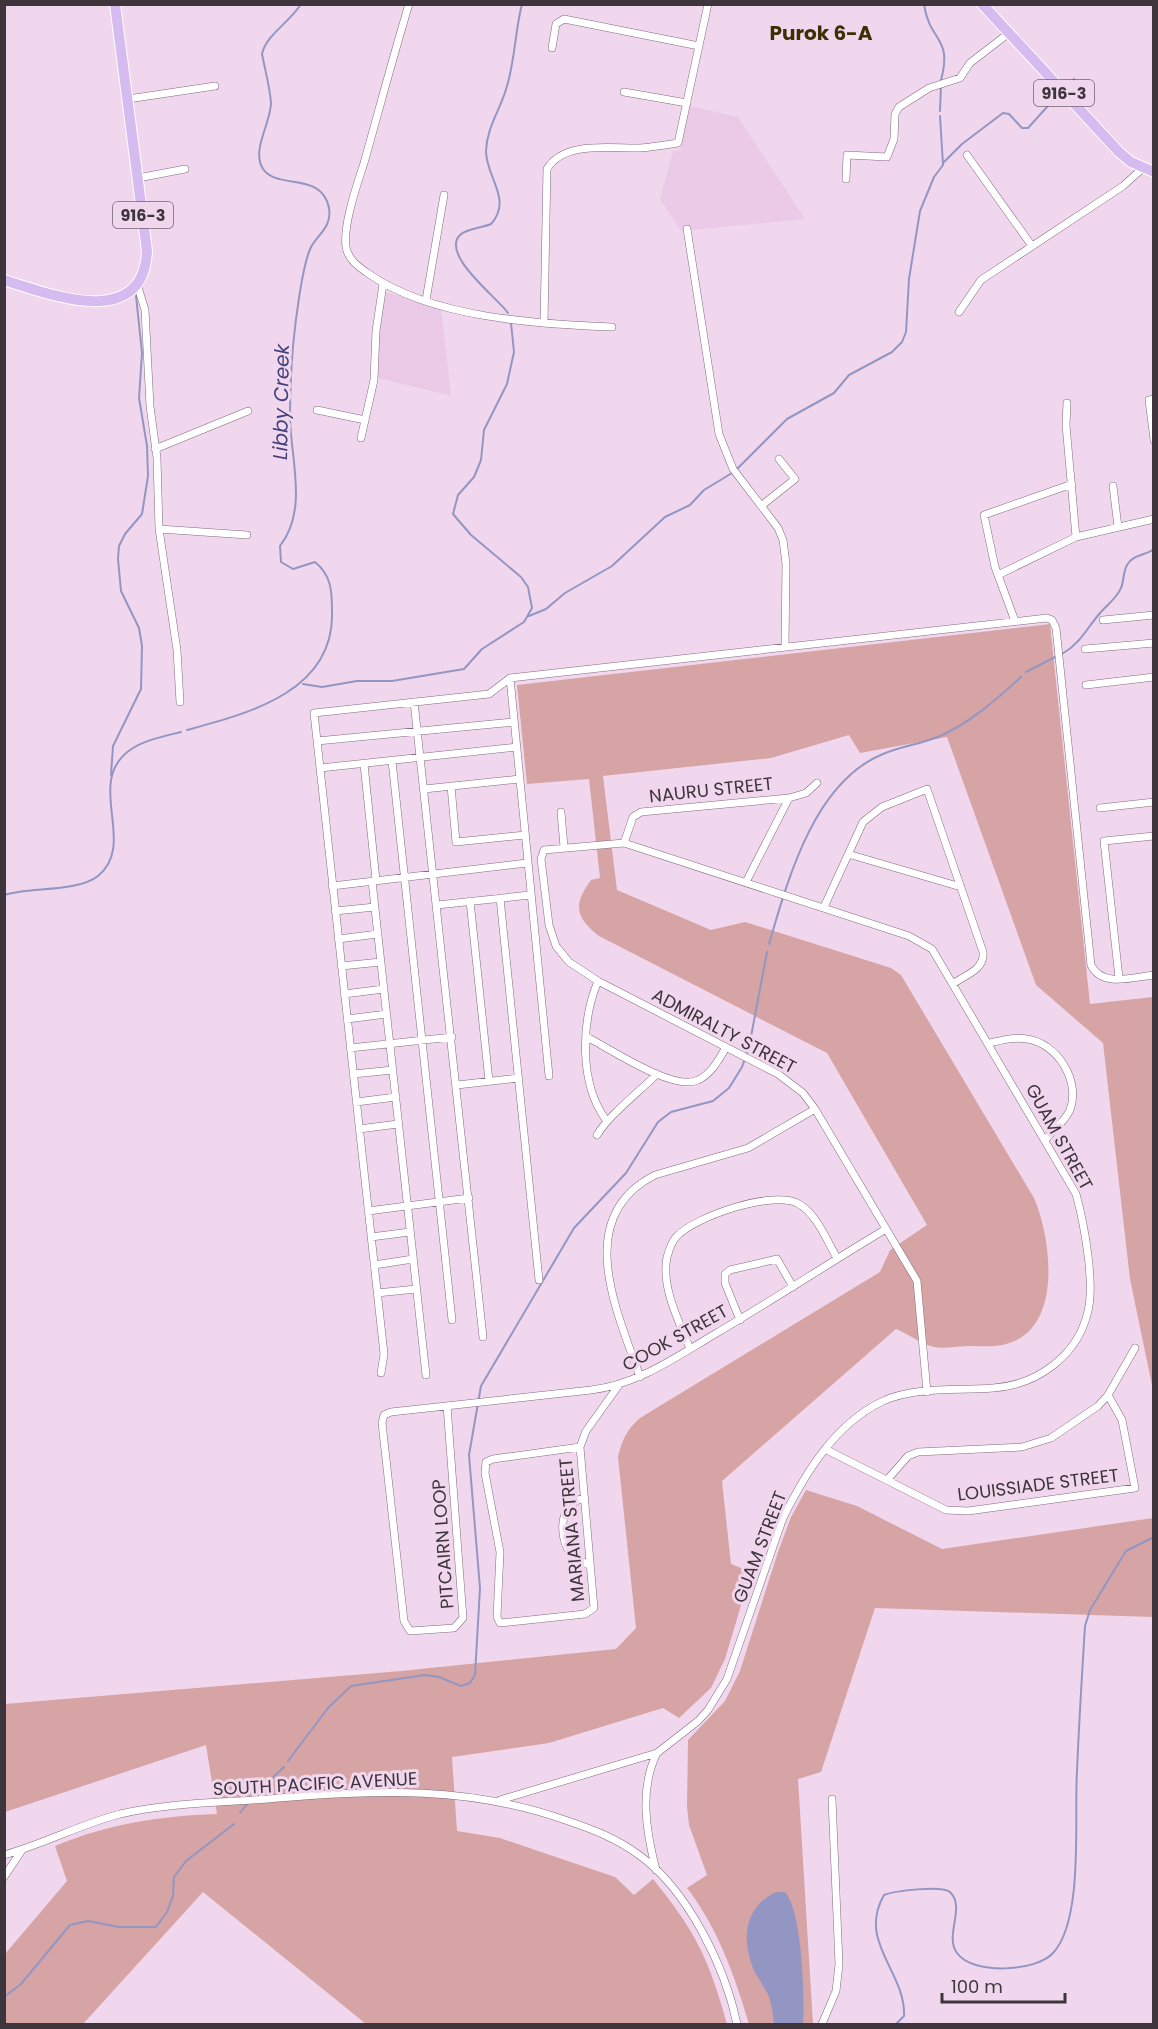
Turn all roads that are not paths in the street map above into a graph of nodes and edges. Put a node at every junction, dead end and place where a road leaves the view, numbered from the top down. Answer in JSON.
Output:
{"nodes":[{"id":1,"x":115,"y":4,"type":"edge"},
{"id":2,"x":409,"y":4,"type":"edge"},
{"id":3,"x":708,"y":4,"type":"edge"},
{"id":4,"x":982,"y":4,"type":"edge"},
{"id":5,"x":1009,"y":33,"type":"junction"},
{"id":6,"x":699,"y":46,"type":"junction"},
{"id":7,"x":552,"y":48,"type":"dead end"},
{"id":8,"x":215,"y":86,"type":"dead end"},
{"id":9,"x":624,"y":92,"type":"dead end"},
{"id":10,"x":128,"y":99,"type":"junction"},
{"id":11,"x":687,"y":103,"type":"junction"},
{"id":12,"x":967,"y":155,"type":"dead end"},
{"id":13,"x":185,"y":169,"type":"dead end"},
{"id":14,"x":1148,"y":170,"type":"edge"},
{"id":15,"x":138,"y":178,"type":"junction"},
{"id":16,"x":846,"y":179,"type":"dead end"},
{"id":17,"x":444,"y":195,"type":"dead end"},
{"id":18,"x":687,"y":229,"type":"dead end"},
{"id":19,"x":1032,"y":246,"type":"junction"},
{"id":20,"x":4,"y":280,"type":"edge"},
{"id":21,"x":137,"y":284,"type":"junction"},
{"id":22,"x":383,"y":284,"type":"junction"},
{"id":23,"x":426,"y":300,"type":"junction"},
{"id":24,"x":959,"y":312,"type":"dead end"},
{"id":25,"x":544,"y":323,"type":"junction"},
{"id":26,"x":612,"y":327,"type":"dead end"},
{"id":27,"x":1154,"y":399,"type":"edge"},
{"id":28,"x":1067,"y":403,"type":"dead end"},
{"id":29,"x":317,"y":410,"type":"dead end"},
{"id":30,"x":248,"y":411,"type":"dead end"},
{"id":31,"x":365,"y":420,"type":"junction"},
{"id":32,"x":361,"y":438,"type":"dead end"},
{"id":33,"x":1154,"y":440,"type":"edge"},
{"id":34,"x":155,"y":449,"type":"junction"},
{"id":35,"x":779,"y":459,"type":"dead end"},
{"id":36,"x":1072,"y":484,"type":"junction"},
{"id":37,"x":1113,"y":486,"type":"dead end"},
{"id":38,"x":761,"y":506,"type":"junction"},
{"id":39,"x":1154,"y":519,"type":"edge"},
{"id":40,"x":1118,"y":527,"type":"junction"},
{"id":41,"x":159,"y":530,"type":"junction"},
{"id":42,"x":247,"y":535,"type":"dead end"},
{"id":43,"x":1076,"y":537,"type":"junction"},
{"id":44,"x":998,"y":575,"type":"junction"},
{"id":45,"x":1154,"y":615,"type":"edge"},
{"id":46,"x":1103,"y":620,"type":"dead end"},
{"id":47,"x":1015,"y":621,"type":"junction"},
{"id":48,"x":1154,"y":643,"type":"edge"},
{"id":49,"x":785,"y":647,"type":"junction"},
{"id":50,"x":1085,"y":649,"type":"dead end"},
{"id":51,"x":1154,"y":677,"type":"edge"},
{"id":52,"x":510,"y":678,"type":"junction"},
{"id":53,"x":1086,"y":685,"type":"dead end"},
{"id":54,"x":180,"y":702,"type":"dead end"},
{"id":55,"x":414,"y":702,"type":"junction"},
{"id":56,"x":514,"y":722,"type":"junction"},
{"id":57,"x":417,"y":733,"type":"junction"},
{"id":58,"x":317,"y":741,"type":"junction"},
{"id":59,"x":517,"y":747,"type":"junction"},
{"id":60,"x":420,"y":758,"type":"junction"},
{"id":61,"x":392,"y":761,"type":"junction"},
{"id":62,"x":364,"y":764,"type":"junction"},
{"id":63,"x":320,"y":768,"type":"junction"},
{"id":64,"x":520,"y":779,"type":"junction"},
{"id":65,"x":817,"y":783,"type":"dead end"},
{"id":66,"x":451,"y":786,"type":"junction"},
{"id":67,"x":424,"y":789,"type":"junction"},
{"id":68,"x":789,"y":798,"type":"junction"},
{"id":69,"x":1154,"y":802,"type":"edge"},
{"id":70,"x":1100,"y":808,"type":"dead end"},
{"id":71,"x":561,"y":812,"type":"dead end"},
{"id":72,"x":525,"y":835,"type":"junction"},
{"id":73,"x":1154,"y":836,"type":"edge"},
{"id":74,"x":624,"y":843,"type":"junction"},
{"id":75,"x":564,"y":847,"type":"junction"},
{"id":76,"x":544,"y":850,"type":"joint"},
{"id":77,"x":848,"y":854,"type":"junction"},
{"id":78,"x":527,"y":863,"type":"junction"},
{"id":79,"x":434,"y":873,"type":"junction"},
{"id":80,"x":403,"y":877,"type":"junction"},
{"id":81,"x":374,"y":880,"type":"junction"},
{"id":82,"x":746,"y":882,"type":"junction"},
{"id":83,"x":332,"y":886,"type":"junction"},
{"id":84,"x":961,"y":887,"type":"junction"},
{"id":85,"x":531,"y":895,"type":"junction"},
{"id":86,"x":500,"y":898,"type":"junction"},
{"id":87,"x":470,"y":901,"type":"junction"},
{"id":88,"x":437,"y":905,"type":"junction"},
{"id":89,"x":375,"y":907,"type":"junction"},
{"id":90,"x":824,"y":907,"type":"junction"},
{"id":91,"x":335,"y":911,"type":"junction"},
{"id":92,"x":378,"y":934,"type":"junction"},
{"id":93,"x":338,"y":939,"type":"junction"},
{"id":94,"x":381,"y":962,"type":"junction"},
{"id":95,"x":341,"y":966,"type":"junction"},
{"id":96,"x":1154,"y":975,"type":"edge"},
{"id":97,"x":1119,"y":978,"type":"junction"},
{"id":98,"x":598,"y":981,"type":"junction"},
{"id":99,"x":954,"y":983,"type":"junction"},
{"id":100,"x":384,"y":989,"type":"junction"},
{"id":101,"x":344,"y":993,"type":"junction"},
{"id":102,"x":387,"y":1014,"type":"junction"},
{"id":103,"x":347,"y":1019,"type":"junction"},
{"id":104,"x":452,"y":1037,"type":"junction"},
{"id":105,"x":587,"y":1037,"type":"junction"},
{"id":106,"x":421,"y":1040,"type":"junction"},
{"id":107,"x":990,"y":1043,"type":"junction"},
{"id":108,"x":390,"y":1044,"type":"junction"},
{"id":109,"x":350,"y":1048,"type":"junction"},
{"id":110,"x":725,"y":1049,"type":"junction"},
{"id":111,"x":393,"y":1070,"type":"junction"},
{"id":112,"x":353,"y":1074,"type":"junction"},
{"id":113,"x":657,"y":1074,"type":"junction"},
{"id":114,"x":549,"y":1076,"type":"dead end"},
{"id":115,"x":519,"y":1078,"type":"junction"},
{"id":116,"x":489,"y":1081,"type":"junction"},
{"id":117,"x":457,"y":1084,"type":"junction"},
{"id":118,"x":396,"y":1097,"type":"junction"},
{"id":119,"x":356,"y":1102,"type":"junction"},
{"id":120,"x":815,"y":1109,"type":"junction"},
{"id":121,"x":606,"y":1120,"type":"junction"},
{"id":122,"x":398,"y":1124,"type":"junction"},
{"id":123,"x":359,"y":1129,"type":"junction"},
{"id":124,"x":597,"y":1135,"type":"dead end"},
{"id":125,"x":1046,"y":1139,"type":"junction"},
{"id":126,"x":469,"y":1198,"type":"junction"},
{"id":127,"x":438,"y":1202,"type":"junction"},
{"id":128,"x":407,"y":1206,"type":"junction"},
{"id":129,"x":368,"y":1211,"type":"junction"},
{"id":130,"x":886,"y":1229,"type":"junction"},
{"id":131,"x":410,"y":1233,"type":"junction"},
{"id":132,"x":371,"y":1237,"type":"junction"},
{"id":133,"x":837,"y":1258,"type":"junction"},
{"id":134,"x":413,"y":1259,"type":"junction"},
{"id":135,"x":374,"y":1264,"type":"junction"},
{"id":136,"x":539,"y":1280,"type":"dead end"},
{"id":137,"x":793,"y":1287,"type":"junction"},
{"id":138,"x":416,"y":1289,"type":"junction"},
{"id":139,"x":377,"y":1293,"type":"junction"},
{"id":140,"x":452,"y":1320,"type":"dead end"},
{"id":141,"x":740,"y":1320,"type":"junction"},
{"id":142,"x":483,"y":1337,"type":"dead end"},
{"id":143,"x":1135,"y":1348,"type":"dead end"},
{"id":144,"x":690,"y":1349,"type":"junction"},
{"id":145,"x":381,"y":1373,"type":"dead end"},
{"id":146,"x":426,"y":1375,"type":"dead end"},
{"id":147,"x":640,"y":1377,"type":"junction"},
{"id":148,"x":619,"y":1386,"type":"junction"},
{"id":149,"x":927,"y":1392,"type":"junction"},
{"id":150,"x":1108,"y":1395,"type":"junction"},
{"id":151,"x":447,"y":1406,"type":"junction"},
{"id":152,"x":384,"y":1415,"type":"joint"},
{"id":153,"x":580,"y":1447,"type":"junction"},
{"id":154,"x":825,"y":1449,"type":"junction"},
{"id":155,"x":887,"y":1480,"type":"junction"},
{"id":156,"x":583,"y":1498,"type":"junction"},
{"id":157,"x":589,"y":1564,"type":"junction"},
{"id":158,"x":657,"y":1753,"type":"junction"},
{"id":159,"x":832,"y":1799,"type":"dead end"},
{"id":160,"x":500,"y":1800,"type":"junction"},
{"id":161,"x":22,"y":1850,"type":"junction"},
{"id":162,"x":4,"y":1855,"type":"edge"},
{"id":163,"x":656,"y":1870,"type":"junction"},
{"id":164,"x":4,"y":1877,"type":"edge"},
{"id":165,"x":737,"y":2025,"type":"edge"},
{"id":166,"x":822,"y":2025,"type":"edge"}],
"edges":[{"from":1,"to":10,"type":"main road","number":"916-3"},
{"from":2,"to":22,"type":"street"},
{"from":3,"to":6,"type":"street"},
{"from":4,"to":5,"type":"main road","number":"916-3"},
{"from":5,"to":14,"type":"main road","number":"916-3"},
{"from":5,"to":16,"type":"street"},
{"from":6,"to":7,"type":"street"},
{"from":6,"to":11,"type":"street"},
{"from":8,"to":10,"type":"street"},
{"from":9,"to":11,"type":"street"},
{"from":10,"to":15,"type":"main road","number":"916-3"},
{"from":11,"to":25,"type":"street"},
{"from":12,"to":19,"type":"street"},
{"from":13,"to":15,"type":"street"},
{"from":14,"to":19,"type":"street"},
{"from":15,"to":21,"type":"main road","number":"916-3"},
{"from":17,"to":23,"type":"street"},
{"from":18,"to":38,"type":"street"},
{"from":19,"to":24,"type":"street"},
{"from":20,"to":21,"type":"main road"},
{"from":21,"to":34,"type":"street"},
{"from":22,"to":23,"type":"street"},
{"from":22,"to":31,"type":"street"},
{"from":23,"to":25,"type":"street"},
{"from":25,"to":26,"type":"street"},
{"from":27,"to":33,"type":"street"},
{"from":28,"to":36,"type":"street"},
{"from":29,"to":31,"type":"street"},
{"from":30,"to":34,"type":"street"},
{"from":31,"to":32,"type":"street"},
{"from":34,"to":41,"type":"street"},
{"from":35,"to":38,"type":"street"},
{"from":36,"to":43,"type":"street"},
{"from":36,"to":44,"type":"street"},
{"from":37,"to":40,"type":"street"},
{"from":38,"to":49,"type":"street"},
{"from":39,"to":40,"type":"street"},
{"from":40,"to":43,"type":"street"},
{"from":41,"to":42,"type":"street"},
{"from":41,"to":54,"type":"street"},
{"from":43,"to":44,"type":"street"},
{"from":44,"to":47,"type":"street"},
{"from":45,"to":46,"type":"street"},
{"from":47,"to":49,"type":"street"},
{"from":47,"to":97,"type":"street"},
{"from":48,"to":50,"type":"street"},
{"from":49,"to":52,"type":"street"},
{"from":51,"to":53,"type":"street"},
{"from":52,"to":55,"type":"street"},
{"from":52,"to":56,"type":"street"},
{"from":55,"to":57,"type":"street"},
{"from":55,"to":58,"type":"street"},
{"from":56,"to":57,"type":"street"},
{"from":56,"to":59,"type":"street"},
{"from":57,"to":58,"type":"street"},
{"from":57,"to":60,"type":"street"},
{"from":58,"to":63,"type":"street"},
{"from":59,"to":60,"type":"street"},
{"from":59,"to":64,"type":"street"},
{"from":60,"to":61,"type":"street"},
{"from":60,"to":67,"type":"street"},
{"from":61,"to":62,"type":"street"},
{"from":61,"to":80,"type":"street"},
{"from":62,"to":63,"type":"street"},
{"from":62,"to":81,"type":"street"},
{"from":63,"to":83,"type":"street"},
{"from":64,"to":66,"type":"street"},
{"from":64,"to":72,"type":"street"},
{"from":65,"to":68,"type":"street","name":"NAURU STREET"},
{"from":66,"to":67,"type":"street"},
{"from":66,"to":72,"type":"street"},
{"from":67,"to":79,"type":"street"},
{"from":68,"to":74,"type":"street","name":"NAURU STREET"},
{"from":68,"to":82,"type":"street"},
{"from":69,"to":70,"type":"street"},
{"from":71,"to":75,"type":"street"},
{"from":72,"to":78,"type":"street"},
{"from":73,"to":97,"type":"street"},
{"from":74,"to":75,"type":"street","name":"GUAM STREET"},
{"from":74,"to":82,"type":"street","name":"GUAM STREET"},
{"from":75,"to":76,"type":"street","name":"GUAM STREET"},
{"from":76,"to":98,"type":"street","name":"ADMIRALTY STREET"},
{"from":77,"to":84,"type":"street"},
{"from":77,"to":84,"type":"street"},
{"from":77,"to":90,"type":"street"},
{"from":78,"to":79,"type":"street"},
{"from":78,"to":85,"type":"street"},
{"from":79,"to":80,"type":"street"},
{"from":79,"to":88,"type":"street"},
{"from":80,"to":81,"type":"street"},
{"from":80,"to":106,"type":"street"},
{"from":81,"to":83,"type":"street"},
{"from":81,"to":89,"type":"street"},
{"from":82,"to":90,"type":"street","name":"GUAM STREET"},
{"from":83,"to":91,"type":"street"},
{"from":84,"to":99,"type":"street"},
{"from":85,"to":86,"type":"street"},
{"from":85,"to":114,"type":"street"},
{"from":86,"to":87,"type":"street"},
{"from":86,"to":115,"type":"street"},
{"from":87,"to":88,"type":"street"},
{"from":87,"to":116,"type":"street"},
{"from":88,"to":104,"type":"street"},
{"from":89,"to":91,"type":"street"},
{"from":89,"to":92,"type":"street"},
{"from":90,"to":99,"type":"street","name":"GUAM STREET"},
{"from":91,"to":93,"type":"street"},
{"from":92,"to":93,"type":"street"},
{"from":92,"to":94,"type":"street"},
{"from":93,"to":95,"type":"street"},
{"from":94,"to":95,"type":"street"},
{"from":94,"to":100,"type":"street"},
{"from":95,"to":101,"type":"street"},
{"from":96,"to":97,"type":"street"},
{"from":98,"to":105,"type":"street"},
{"from":98,"to":110,"type":"street","name":"ADMIRALTY STREET"},
{"from":99,"to":107,"type":"street","name":"GUAM STREET"},
{"from":100,"to":101,"type":"street"},
{"from":100,"to":102,"type":"street"},
{"from":101,"to":103,"type":"street"},
{"from":102,"to":103,"type":"street"},
{"from":102,"to":108,"type":"street"},
{"from":103,"to":109,"type":"street"},
{"from":104,"to":106,"type":"street"},
{"from":104,"to":117,"type":"street"},
{"from":105,"to":113,"type":"street"},
{"from":105,"to":121,"type":"street"},
{"from":106,"to":108,"type":"street"},
{"from":106,"to":127,"type":"street"},
{"from":107,"to":125,"type":"street","name":"GUAM STREET"},
{"from":107,"to":125,"type":"street"},
{"from":108,"to":109,"type":"street"},
{"from":108,"to":111,"type":"street"},
{"from":109,"to":112,"type":"street"},
{"from":110,"to":113,"type":"street"},
{"from":110,"to":120,"type":"street","name":"ADMIRALTY STREET"},
{"from":111,"to":112,"type":"street"},
{"from":111,"to":118,"type":"street"},
{"from":112,"to":119,"type":"street"},
{"from":113,"to":121,"type":"street"},
{"from":115,"to":116,"type":"street"},
{"from":115,"to":136,"type":"street"},
{"from":116,"to":117,"type":"street"},
{"from":117,"to":126,"type":"street"},
{"from":118,"to":119,"type":"street"},
{"from":118,"to":122,"type":"street"},
{"from":119,"to":123,"type":"street"},
{"from":120,"to":130,"type":"street","name":"ADMIRALTY STREET"},
{"from":120,"to":147,"type":"street"},
{"from":121,"to":124,"type":"street"},
{"from":122,"to":123,"type":"street"},
{"from":122,"to":128,"type":"street"},
{"from":123,"to":129,"type":"street"},
{"from":125,"to":149,"type":"street","name":"GUAM STREET"},
{"from":126,"to":127,"type":"street"},
{"from":126,"to":142,"type":"street"},
{"from":127,"to":128,"type":"street"},
{"from":127,"to":140,"type":"street"},
{"from":128,"to":129,"type":"street"},
{"from":128,"to":131,"type":"street"},
{"from":129,"to":132,"type":"street"},
{"from":130,"to":133,"type":"street","name":"COOK STREET"},
{"from":130,"to":149,"type":"street","name":"ADMIRALTY STREET"},
{"from":131,"to":132,"type":"street"},
{"from":131,"to":134,"type":"street"},
{"from":132,"to":135,"type":"street"},
{"from":133,"to":137,"type":"street","name":"COOK STREET"},
{"from":133,"to":144,"type":"street"},
{"from":134,"to":135,"type":"street"},
{"from":134,"to":138,"type":"street"},
{"from":135,"to":139,"type":"street"},
{"from":137,"to":141,"type":"street","name":"COOK STREET"},
{"from":137,"to":141,"type":"street"},
{"from":138,"to":139,"type":"street"},
{"from":138,"to":146,"type":"street"},
{"from":139,"to":145,"type":"street"},
{"from":141,"to":144,"type":"street","name":"COOK STREET"},
{"from":143,"to":150,"type":"street"},
{"from":144,"to":147,"type":"street","name":"COOK STREET"},
{"from":147,"to":148,"type":"street","name":"COOK STREET"},
{"from":148,"to":151,"type":"street","name":"COOK STREET"},
{"from":148,"to":153,"type":"street","name":"MARIANA STREET"},
{"from":149,"to":154,"type":"street","name":"GUAM STREET"},
{"from":150,"to":155,"type":"street"},
{"from":150,"to":155,"type":"street","name":"LOUISSIADE STREET"},
{"from":151,"to":152,"type":"street","name":"COOK STREET"},
{"from":151,"to":152,"type":"street","name":"PITCAIRN LOOP"},
{"from":153,"to":156,"type":"street","name":"MARIANA STREET"},
{"from":153,"to":157,"type":"street","name":"MARIANA STREET"},
{"from":154,"to":155,"type":"street","name":"LOUISSIADE STREET"},
{"from":154,"to":158,"type":"street","name":"GUAM STREET"},
{"from":156,"to":157,"type":"street","name":"MARIANA STREET"},
{"from":156,"to":157,"type":"street"},
{"from":158,"to":160,"type":"street","name":"GUAM STREET"},
{"from":158,"to":163,"type":"street"},
{"from":159,"to":166,"type":"street"},
{"from":160,"to":161,"type":"street","name":"SOUTH PACIFIC AVENUE"},
{"from":160,"to":163,"type":"street","name":"SOUTH PACIFIC AVENUE"},
{"from":161,"to":162,"type":"street","name":"SOUTH PACIFIC AVENUE"},
{"from":161,"to":164,"type":"street"},
{"from":163,"to":165,"type":"street","name":"SOUTH PACIFIC AVENUE"}]}
